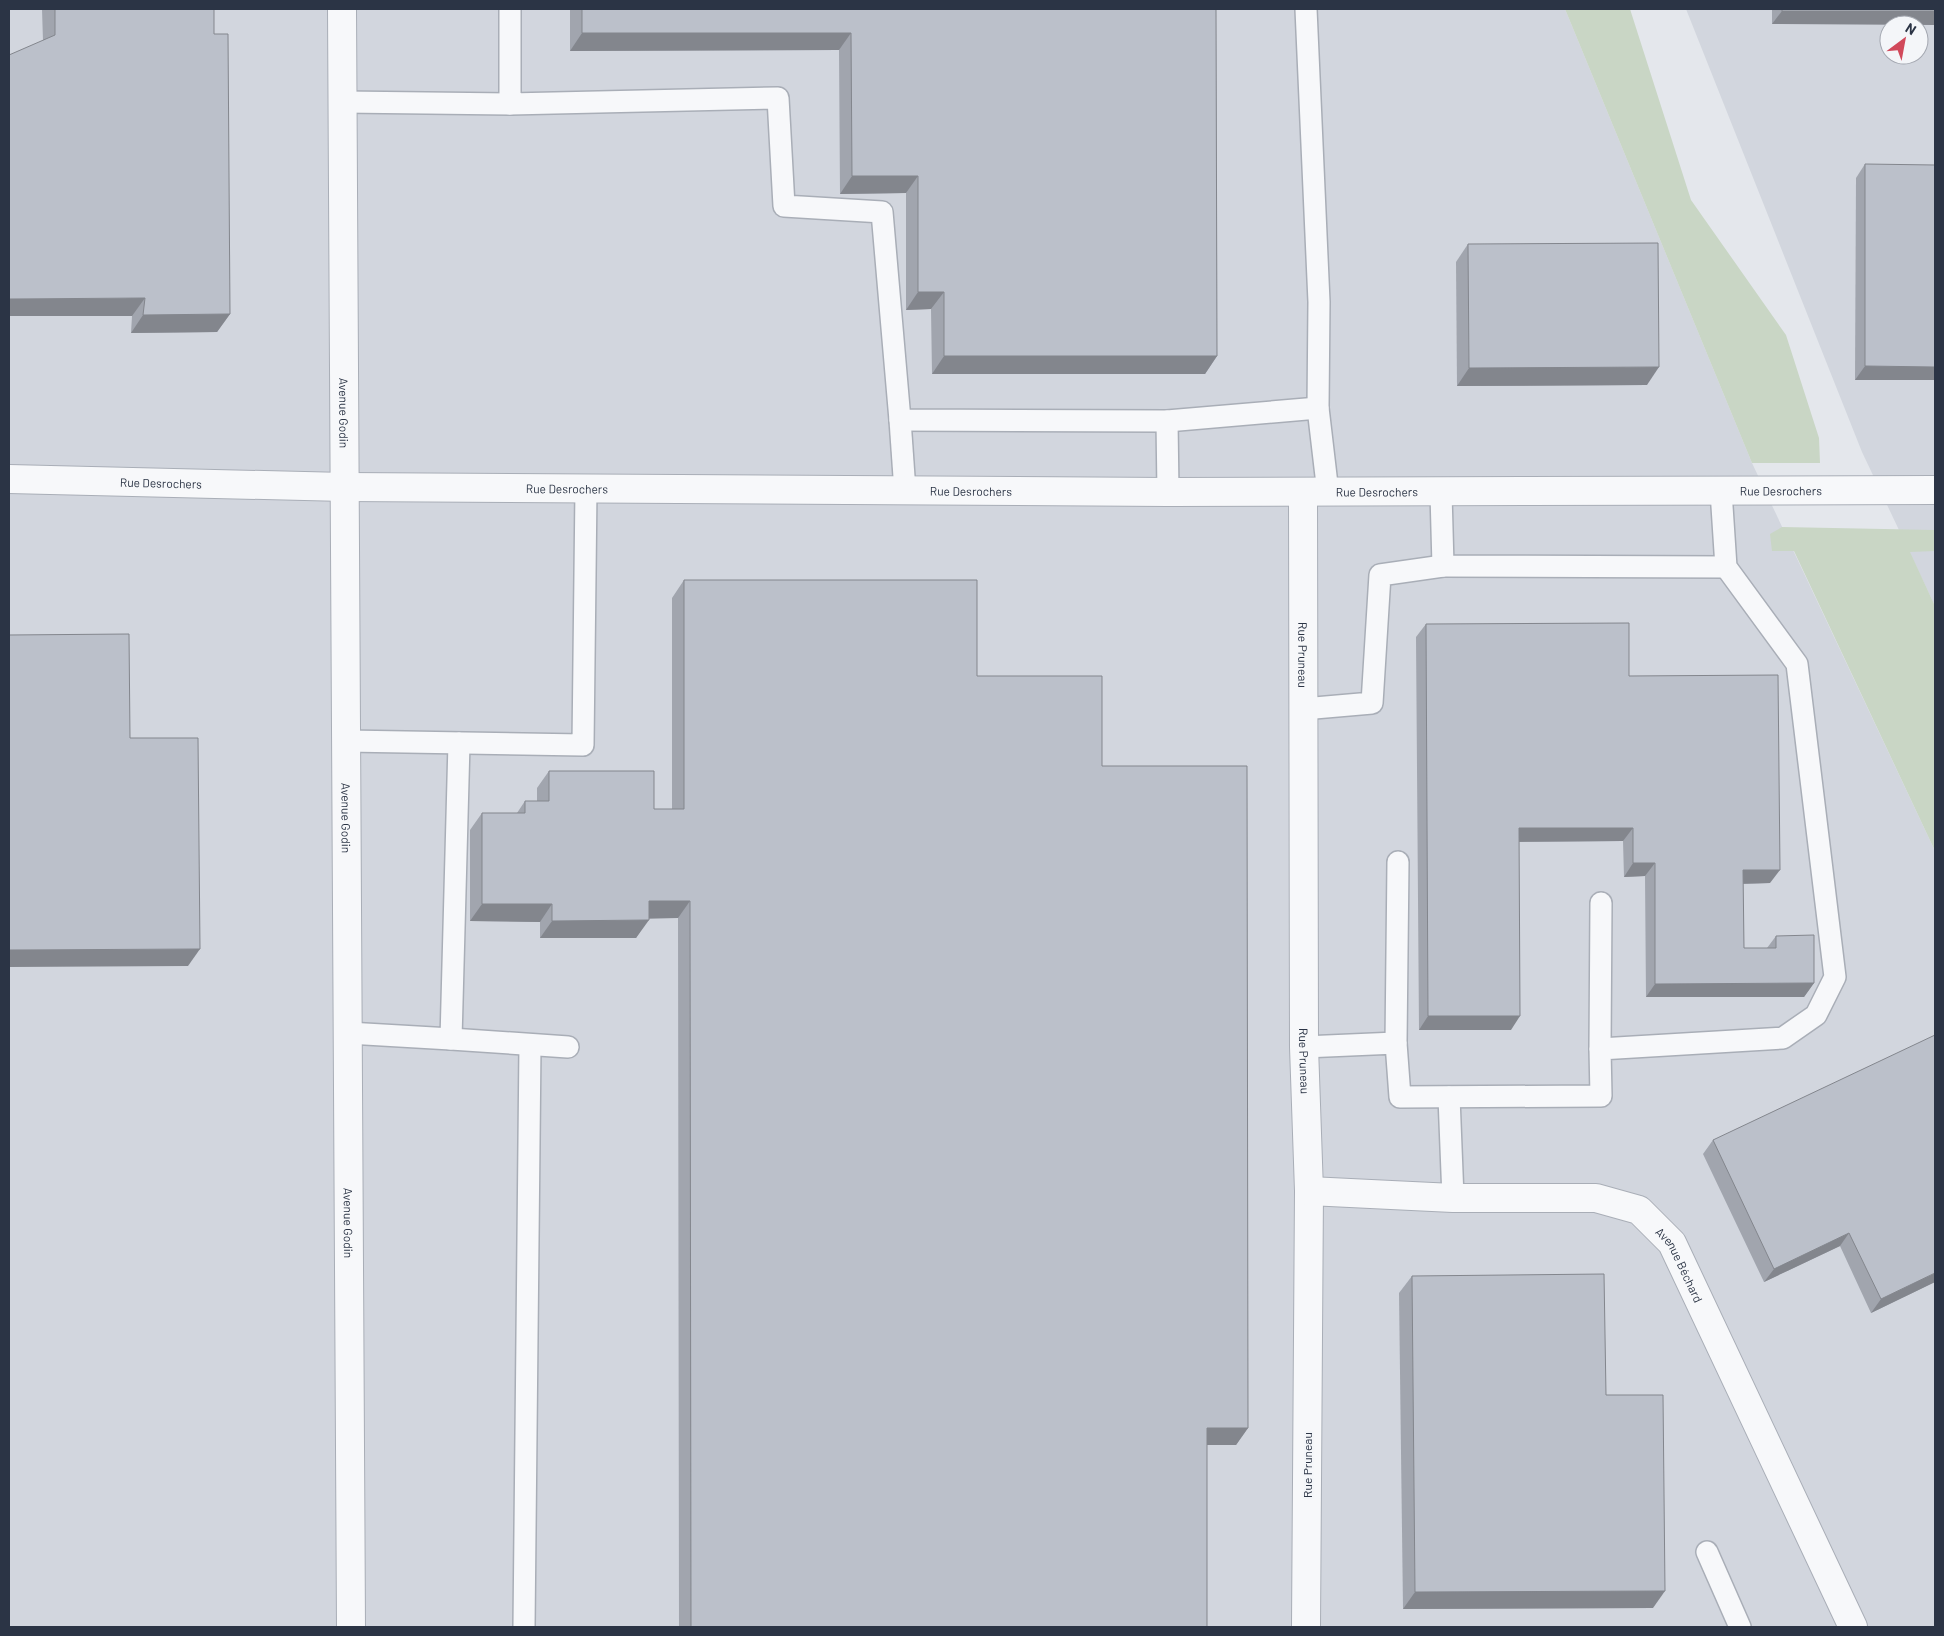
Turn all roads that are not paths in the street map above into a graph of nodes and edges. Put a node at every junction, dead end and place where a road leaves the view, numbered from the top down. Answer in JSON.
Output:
{"nodes":[{"id":1,"x":342,"y":9,"type":"edge"},
{"id":2,"x":510,"y":9,"type":"edge"},
{"id":3,"x":1306,"y":9,"type":"edge"},
{"id":4,"x":343,"y":102,"type":"junction"},
{"id":5,"x":510,"y":104,"type":"junction"},
{"id":6,"x":1318,"y":408,"type":"junction"},
{"id":7,"x":900,"y":420,"type":"junction"},
{"id":8,"x":1167,"y":422,"type":"junction"},
{"id":9,"x":9,"y":478,"type":"edge"},
{"id":10,"x":345,"y":487,"type":"junction"},
{"id":11,"x":586,"y":489,"type":"junction"},
{"id":12,"x":1935,"y":490,"type":"edge"},
{"id":13,"x":905,"y":491,"type":"junction"},
{"id":14,"x":1721,"y":491,"type":"junction"},
{"id":15,"x":1168,"y":492,"type":"junction"},
{"id":16,"x":1440,"y":492,"type":"junction"},
{"id":17,"x":1315,"y":493,"type":"junction"},
{"id":18,"x":1443,"y":566,"type":"junction"},
{"id":19,"x":1726,"y":567,"type":"junction"},
{"id":20,"x":1303,"y":709,"type":"junction"},
{"id":21,"x":346,"y":741,"type":"junction"},
{"id":22,"x":459,"y":743,"type":"junction"},
{"id":23,"x":1398,"y":862,"type":"dead end"},
{"id":24,"x":1601,"y":903,"type":"dead end"},
{"id":25,"x":348,"y":1033,"type":"junction"},
{"id":26,"x":451,"y":1039,"type":"junction"},
{"id":27,"x":1396,"y":1043,"type":"junction"},
{"id":28,"x":530,"y":1045,"type":"junction"},
{"id":29,"x":568,"y":1047,"type":"dead end"},
{"id":30,"x":1304,"y":1047,"type":"junction"},
{"id":31,"x":1600,"y":1048,"type":"junction"},
{"id":32,"x":1449,"y":1097,"type":"junction"},
{"id":33,"x":1309,"y":1191,"type":"junction"},
{"id":34,"x":1453,"y":1198,"type":"junction"},
{"id":35,"x":1707,"y":1552,"type":"dead end"},
{"id":36,"x":351,"y":1627,"type":"edge"},
{"id":37,"x":524,"y":1627,"type":"edge"},
{"id":38,"x":1306,"y":1627,"type":"edge"},
{"id":39,"x":1740,"y":1627,"type":"edge"},
{"id":40,"x":1853,"y":1627,"type":"edge"}],
"edges":[{"from":1,"to":4,"type":"street","name":"Avenue Godin"},
{"from":2,"to":5,"type":"lane"},
{"from":3,"to":6,"type":"lane"},
{"from":4,"to":5,"type":"lane"},
{"from":4,"to":10,"type":"street","name":"Avenue Godin"},
{"from":5,"to":7,"type":"lane"},
{"from":6,"to":8,"type":"lane"},
{"from":6,"to":17,"type":"lane"},
{"from":7,"to":8,"type":"lane"},
{"from":7,"to":13,"type":"lane"},
{"from":8,"to":15,"type":"lane"},
{"from":9,"to":10,"type":"street","name":"Rue Desrochers"},
{"from":10,"to":11,"type":"street","name":"Rue Desrochers"},
{"from":10,"to":21,"type":"street","name":"Avenue Godin"},
{"from":11,"to":13,"type":"street","name":"Rue Desrochers"},
{"from":11,"to":22,"type":"lane"},
{"from":12,"to":14,"type":"street","name":"Rue Desrochers"},
{"from":13,"to":15,"type":"street","name":"Rue Desrochers"},
{"from":14,"to":16,"type":"street","name":"Rue Desrochers"},
{"from":14,"to":19,"type":"lane"},
{"from":15,"to":17,"type":"street","name":"Rue Desrochers"},
{"from":16,"to":17,"type":"street","name":"Rue Desrochers"},
{"from":16,"to":18,"type":"lane"},
{"from":17,"to":20,"type":"street","name":"Rue Pruneau"},
{"from":18,"to":19,"type":"lane"},
{"from":18,"to":20,"type":"lane"},
{"from":19,"to":31,"type":"lane"},
{"from":20,"to":30,"type":"street","name":"Rue Pruneau"},
{"from":21,"to":22,"type":"lane"},
{"from":21,"to":25,"type":"street","name":"Avenue Godin"},
{"from":22,"to":26,"type":"lane"},
{"from":23,"to":27,"type":"lane"},
{"from":24,"to":31,"type":"lane"},
{"from":25,"to":26,"type":"lane"},
{"from":25,"to":36,"type":"street","name":"Avenue Godin"},
{"from":26,"to":28,"type":"lane"},
{"from":27,"to":30,"type":"lane"},
{"from":27,"to":32,"type":"lane"},
{"from":28,"to":29,"type":"lane"},
{"from":28,"to":37,"type":"lane"},
{"from":30,"to":33,"type":"street","name":"Rue Pruneau"},
{"from":31,"to":32,"type":"lane"},
{"from":32,"to":34,"type":"lane"},
{"from":33,"to":34,"type":"street","name":"Avenue Béchard"},
{"from":33,"to":38,"type":"street","name":"Rue Pruneau"},
{"from":34,"to":40,"type":"street","name":"Avenue Béchard"},
{"from":35,"to":39,"type":"lane"}]}
